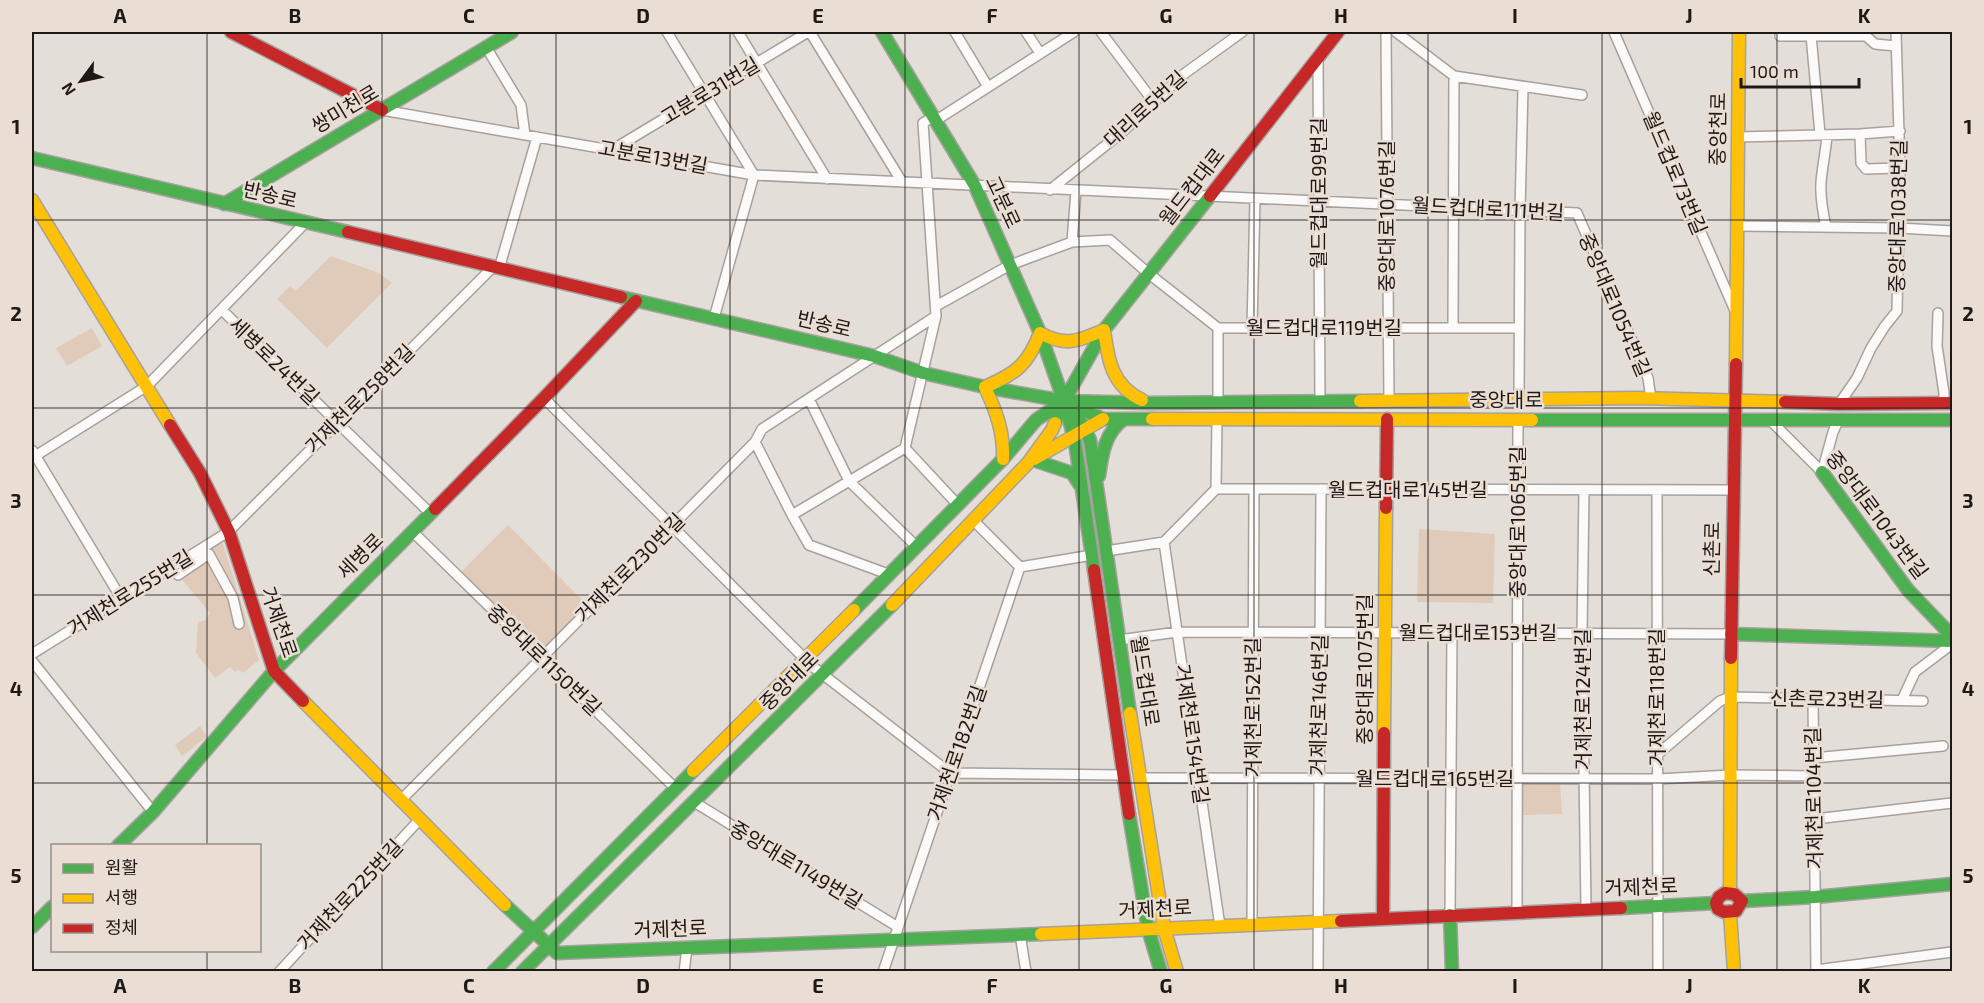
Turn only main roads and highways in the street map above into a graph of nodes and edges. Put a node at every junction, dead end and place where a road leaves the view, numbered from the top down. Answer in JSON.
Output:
{"nodes":[{"id":1,"x":231,"y":32,"type":"edge"},
{"id":2,"x":512,"y":32,"type":"edge"},
{"id":3,"x":882,"y":32,"type":"edge"},
{"id":4,"x":1338,"y":32,"type":"edge"},
{"id":5,"x":1739,"y":32,"type":"edge"},
{"id":6,"x":382,"y":110,"type":"junction"},
{"id":7,"x":32,"y":159,"type":"edge"},
{"id":8,"x":224,"y":204,"type":"junction"},
{"id":9,"x":33,"y":206,"type":"edge"},
{"id":10,"x":636,"y":301,"type":"junction"},
{"id":11,"x":1104,"y":330,"type":"junction"},
{"id":12,"x":1040,"y":333,"type":"junction"},
{"id":13,"x":985,"y":387,"type":"junction"},
{"id":14,"x":1064,"y":401,"type":"junction"},
{"id":15,"x":1734,"y":401,"type":"junction"},
{"id":16,"x":1149,"y":403,"type":"junction"},
{"id":17,"x":1948,"y":403,"type":"edge"},
{"id":18,"x":1103,"y":419,"type":"junction"},
{"id":19,"x":1124,"y":419,"type":"junction"},
{"id":20,"x":1387,"y":419,"type":"junction"},
{"id":21,"x":1735,"y":419,"type":"junction"},
{"id":22,"x":1953,"y":420,"type":"edge"},
{"id":23,"x":1085,"y":429,"type":"junction"},
{"id":24,"x":1073,"y":436,"type":"junction"},
{"id":25,"x":1003,"y":459,"type":"junction"},
{"id":26,"x":1030,"y":461,"type":"junction"},
{"id":27,"x":1822,"y":472,"type":"road end"},
{"id":28,"x":1083,"y":489,"type":"junction"},
{"id":29,"x":1097,"y":495,"type":"junction"},
{"id":30,"x":1731,"y":634,"type":"junction"},
{"id":31,"x":1953,"y":640,"type":"edge"},
{"id":32,"x":274,"y":671,"type":"junction"},
{"id":33,"x":120,"y":844,"type":"edge"},
{"id":34,"x":1953,"y":884,"type":"edge"},
{"id":35,"x":1730,"y":893,"type":"junction"},
{"id":36,"x":1743,"y":901,"type":"junction"},
{"id":37,"x":1716,"y":903,"type":"junction"},
{"id":38,"x":51,"y":908,"type":"edge"},
{"id":39,"x":1730,"y":913,"type":"junction"},
{"id":40,"x":1450,"y":915,"type":"junction"},
{"id":41,"x":1383,"y":918,"type":"junction"},
{"id":42,"x":32,"y":927,"type":"edge"},
{"id":43,"x":1164,"y":928,"type":"junction"},
{"id":44,"x":1148,"y":929,"type":"junction"},
{"id":45,"x":532,"y":931,"type":"junction"},
{"id":46,"x":549,"y":946,"type":"junction"},
{"id":47,"x":493,"y":972,"type":"edge"},
{"id":48,"x":522,"y":972,"type":"edge"},
{"id":49,"x":1161,"y":972,"type":"edge"},
{"id":50,"x":1177,"y":972,"type":"edge"},
{"id":51,"x":1452,"y":972,"type":"edge"},
{"id":52,"x":1734,"y":972,"type":"edge"}],
"edges":[{"from":1,"to":6,"type":"main road"},
{"from":2,"to":6,"type":"main road","name":"쌍미천로"},
{"from":3,"to":12,"type":"main road","name":"고분로"},
{"from":4,"to":11,"type":"main road","name":"월드컵대로"},
{"from":5,"to":15,"type":"main road","name":"중앙천로"},
{"from":6,"to":8,"type":"main road","name":"쌍미천로"},
{"from":7,"to":8,"type":"main road","name":"반송로"},
{"from":8,"to":10,"type":"main road","name":"반송로"},
{"from":9,"to":32,"type":"main road","name":"거제천로"},
{"from":10,"to":13,"type":"main road","name":"반송로"},
{"from":10,"to":32,"type":"main road","name":"세병로"},
{"from":11,"to":12,"type":"main road"},
{"from":11,"to":14,"type":"main road","name":"월드컵대로"},
{"from":11,"to":16,"type":"main road"},
{"from":12,"to":13,"type":"main road"},
{"from":12,"to":14,"type":"main road","name":"고분로"},
{"from":13,"to":14,"type":"main road","name":"반송로"},
{"from":13,"to":25,"type":"main road"},
{"from":14,"to":16,"type":"main road","name":"중앙대로"},
{"from":14,"to":18,"type":"main road","name":"중앙대로"},
{"from":14,"to":23,"type":"main road","name":"월드컵대로"},
{"from":14,"to":24,"type":"main road","name":"월드컵대로"},
{"from":14,"to":25,"type":"main road","name":"중앙대로"},
{"from":14,"to":26,"type":"main road","name":"중앙대로"},
{"from":15,"to":16,"type":"main road","name":"중앙대로"},
{"from":15,"to":17,"type":"main road","name":"중앙대로"},
{"from":15,"to":21,"type":"main road","name":"신촌로"},
{"from":18,"to":19,"type":"main road","name":"중앙대로"},
{"from":18,"to":23,"type":"main road"},
{"from":19,"to":20,"type":"main road","name":"중앙대로"},
{"from":19,"to":29,"type":"main road"},
{"from":20,"to":21,"type":"main road","name":"중앙대로"},
{"from":20,"to":41,"type":"main road","name":"중앙대로1075번길"},
{"from":21,"to":22,"type":"main road","name":"중앙대로"},
{"from":21,"to":30,"type":"main road","name":"신촌로"},
{"from":23,"to":24,"type":"main road"},
{"from":23,"to":29,"type":"main road","name":"월드컵대로"},
{"from":24,"to":26,"type":"main road"},
{"from":24,"to":28,"type":"main road","name":"월드컵대로"},
{"from":25,"to":45,"type":"main road","name":"중앙대로"},
{"from":26,"to":28,"type":"main road"},
{"from":26,"to":46,"type":"main road","name":"중앙대로"},
{"from":27,"to":31,"type":"main road","name":"중앙대로1043번길"},
{"from":28,"to":44,"type":"main road","name":"월드컵대로"},
{"from":29,"to":43,"type":"main road","name":"월드컵대로"},
{"from":30,"to":31,"type":"main road"},
{"from":30,"to":35,"type":"main road","name":"신촌로"},
{"from":32,"to":33,"type":"main road","name":"세병로"},
{"from":32,"to":45,"type":"main road","name":"거제천로"},
{"from":34,"to":36,"type":"main road"},
{"from":35,"to":36,"type":"main road"},
{"from":35,"to":37,"type":"main road"},
{"from":36,"to":39,"type":"main road"},
{"from":37,"to":39,"type":"main road"},
{"from":37,"to":40,"type":"main road","name":"거제천로"},
{"from":38,"to":42,"type":"main road"},
{"from":39,"to":52,"type":"main road"},
{"from":40,"to":41,"type":"main road","name":"거제천로"},
{"from":40,"to":51,"type":"main road"},
{"from":41,"to":43,"type":"main road","name":"거제천로"},
{"from":43,"to":44,"type":"main road","name":"거제천로"},
{"from":43,"to":50,"type":"main road","name":"월드컵대로"},
{"from":44,"to":46,"type":"main road","name":"거제천로"},
{"from":44,"to":49,"type":"main road","name":"월드컵대로"},
{"from":45,"to":46,"type":"main road","name":"거제천로"},
{"from":45,"to":47,"type":"main road","name":"중앙대로"},
{"from":46,"to":48,"type":"main road","name":"중앙대로"}]}
